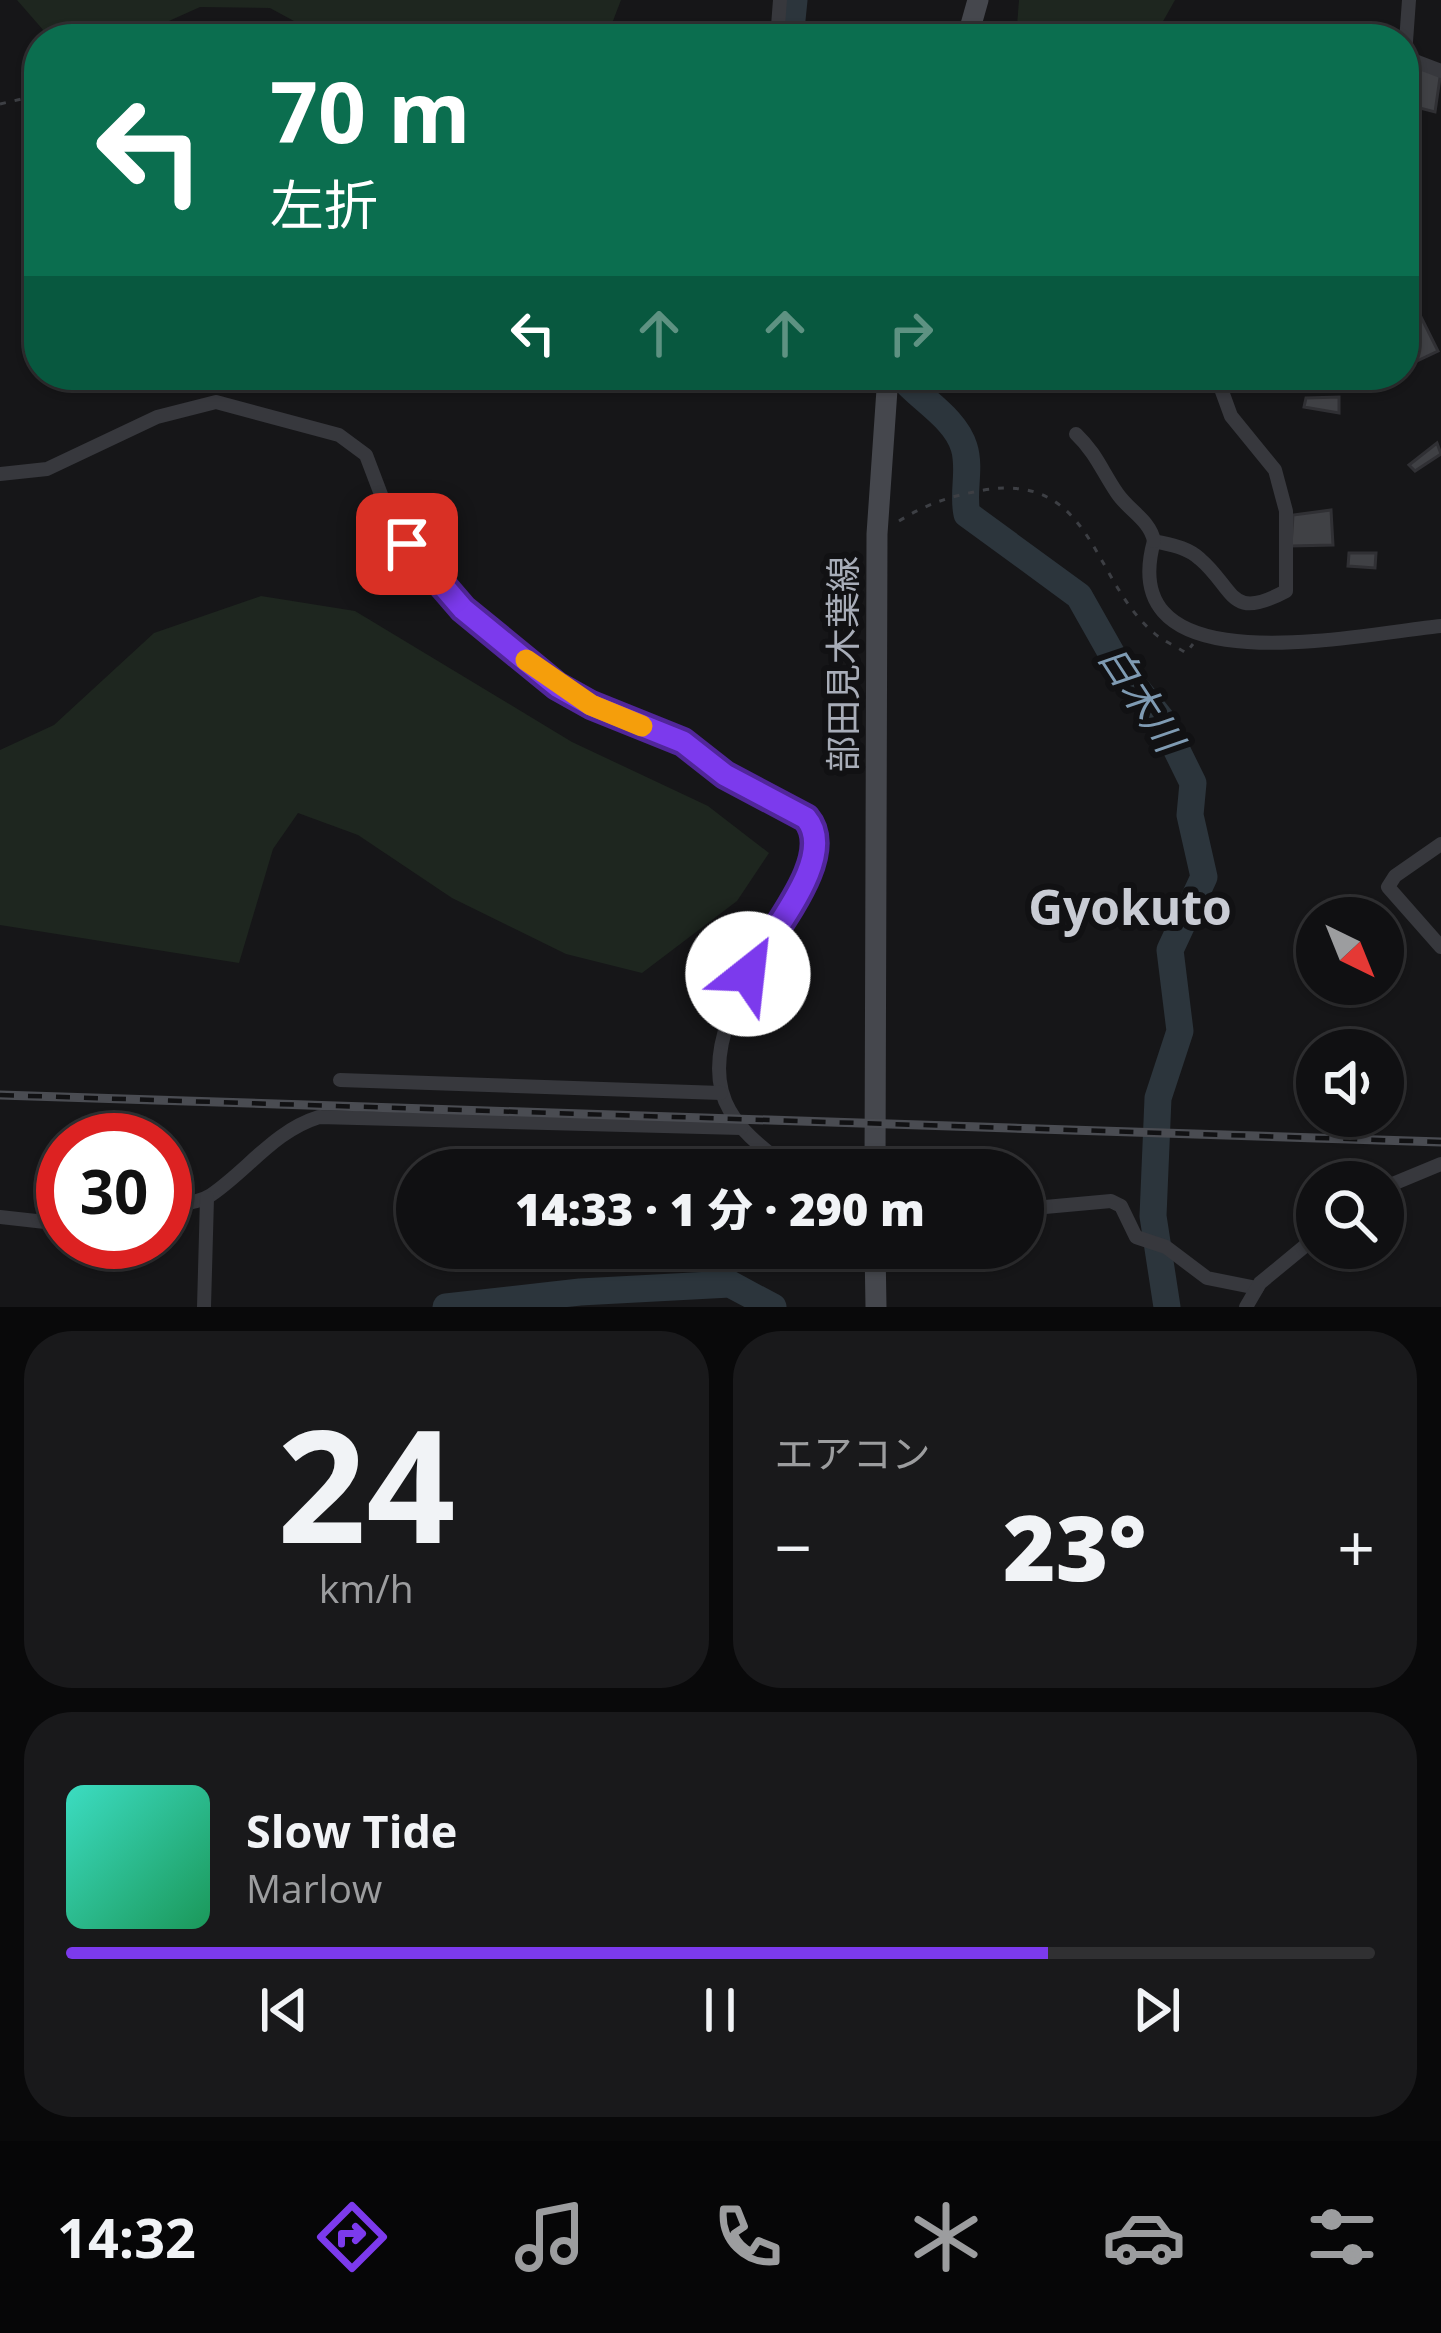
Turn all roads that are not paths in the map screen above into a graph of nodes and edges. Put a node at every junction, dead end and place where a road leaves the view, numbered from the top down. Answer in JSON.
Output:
{"nodes":[{"id":1,"x":884,"y":390,"type":"edge"},
{"id":2,"x":1221,"y":390,"type":"edge"},
{"id":3,"x":1076,"y":434,"type":"dead end"},
{"id":4,"x":0,"y":474,"type":"edge"},
{"id":5,"x":1154,"y":542,"type":"junction"},
{"id":6,"x":1441,"y":626,"type":"edge"},
{"id":7,"x":1441,"y":844,"type":"edge"},
{"id":8,"x":1441,"y":947,"type":"edge"},
{"id":9,"x":340,"y":1080,"type":"dead end"},
{"id":10,"x":721,"y":1093,"type":"junction"},
{"id":11,"x":741,"y":1128,"type":"junction"},
{"id":12,"x":766,"y":1149,"type":"edge"},
{"id":13,"x":875,"y":1149,"type":"edge"},
{"id":14,"x":1441,"y":1164,"type":"edge"},
{"id":15,"x":1404,"y":1179,"type":"edge"},
{"id":16,"x":207,"y":1198,"type":"junction"},
{"id":17,"x":192,"y":1202,"type":"edge"},
{"id":18,"x":1044,"y":1207,"type":"edge"},
{"id":19,"x":0,"y":1217,"type":"edge"},
{"id":20,"x":36,"y":1221,"type":"edge"},
{"id":21,"x":1296,"y":1254,"type":"edge"},
{"id":22,"x":875,"y":1269,"type":"edge"},
{"id":23,"x":1256,"y":1288,"type":"junction"},
{"id":24,"x":204,"y":1307,"type":"edge"},
{"id":25,"x":876,"y":1307,"type":"edge"},
{"id":26,"x":1246,"y":1307,"type":"edge"}],
"edges":[{"from":1,"to":13,"type":"main road","name":"部田見木葉線"},
{"from":2,"to":5,"type":"street"},
{"from":3,"to":5,"type":"street"},
{"from":4,"to":10,"type":"street"},
{"from":5,"to":6,"type":"street"},
{"from":7,"to":8,"type":"street"},
{"from":9,"to":10,"type":"street"},
{"from":10,"to":11,"type":"street"},
{"from":11,"to":12,"type":"street"},
{"from":11,"to":16,"type":"street"},
{"from":14,"to":15,"type":"street"},
{"from":16,"to":17,"type":"street"},
{"from":16,"to":24,"type":"street"},
{"from":18,"to":23,"type":"street"},
{"from":19,"to":20,"type":"street"},
{"from":21,"to":23,"type":"street"},
{"from":22,"to":25,"type":"main road"},
{"from":23,"to":26,"type":"street"}]}
